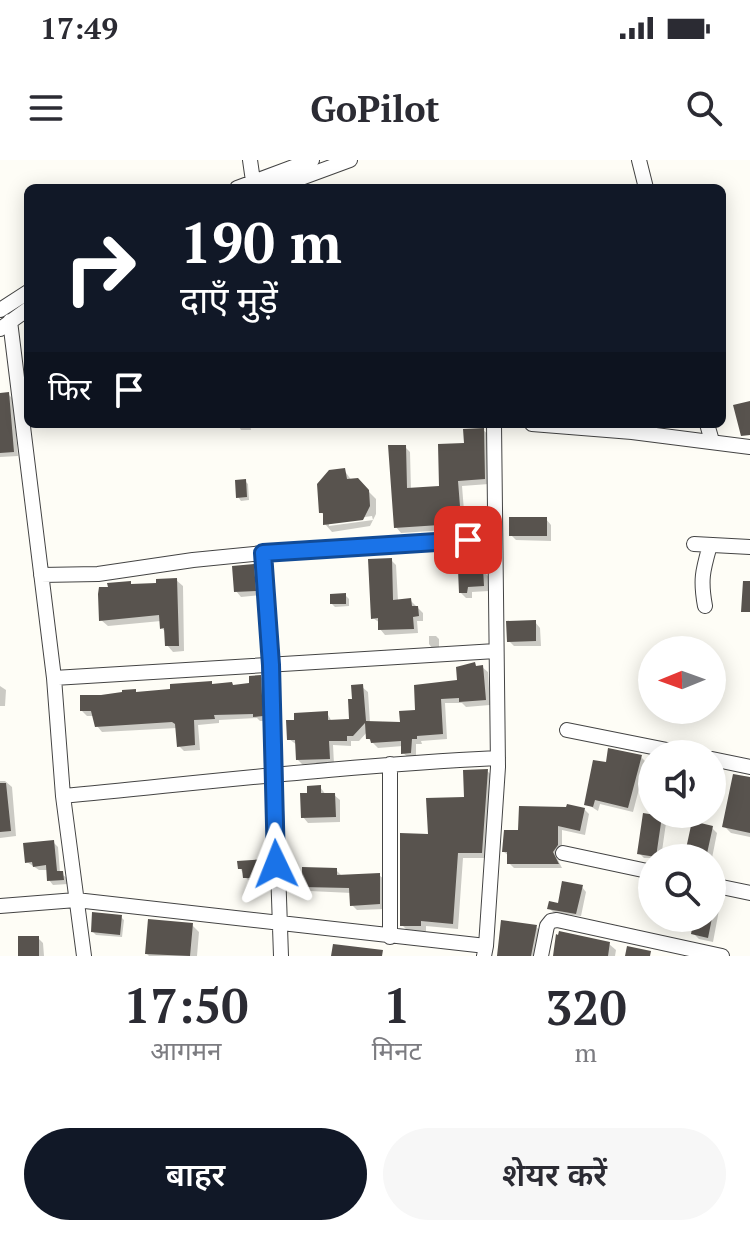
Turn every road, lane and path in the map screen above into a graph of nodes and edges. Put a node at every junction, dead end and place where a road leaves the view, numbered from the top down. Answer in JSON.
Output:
{"nodes":[{"id":1,"x":250,"y":160,"type":"edge"},
{"id":2,"x":312,"y":160,"type":"edge"},
{"id":3,"x":348,"y":160,"type":"edge"},
{"id":4,"x":639,"y":160,"type":"edge"},
{"id":5,"x":253,"y":184,"type":"edge"},
{"id":6,"x":285,"y":184,"type":"edge"},
{"id":7,"x":645,"y":184,"type":"edge"},
{"id":8,"x":24,"y":296,"type":"edge"},
{"id":9,"x":24,"y":311,"type":"edge"},
{"id":10,"x":3,"y":320,"type":"edge"},
{"id":11,"x":494,"y":428,"type":"edge"},
{"id":12,"x":574,"y":428,"type":"edge"},
{"id":13,"x":708,"y":428,"type":"edge"},
{"id":14,"x":712,"y":441,"type":"junction"},
{"id":15,"x":750,"y":447,"type":"edge"},
{"id":16,"x":495,"y":537,"type":"junction"},
{"id":17,"x":694,"y":544,"type":"dead end"},
{"id":18,"x":710,"y":545,"type":"junction"},
{"id":19,"x":750,"y":547,"type":"edge"},
{"id":20,"x":263,"y":553,"type":"junction"},
{"id":21,"x":41,"y":575,"type":"junction"},
{"id":22,"x":705,"y":606,"type":"dead end"},
{"id":23,"x":496,"y":651,"type":"junction"},
{"id":24,"x":271,"y":665,"type":"junction"},
{"id":25,"x":54,"y":678,"type":"junction"},
{"id":26,"x":567,"y":730,"type":"dead end"},
{"id":27,"x":638,"y":744,"type":"edge"},
{"id":28,"x":498,"y":758,"type":"junction"},
{"id":29,"x":726,"y":762,"type":"edge"},
{"id":30,"x":390,"y":764,"type":"junction"},
{"id":31,"x":750,"y":767,"type":"edge"},
{"id":32,"x":273,"y":776,"type":"junction"},
{"id":33,"x":63,"y":796,"type":"junction"},
{"id":34,"x":563,"y":853,"type":"dead end"},
{"id":35,"x":638,"y":869,"type":"edge"},
{"id":36,"x":726,"y":888,"type":"edge"},
{"id":37,"x":750,"y":893,"type":"edge"},
{"id":38,"x":76,"y":900,"type":"junction"},
{"id":39,"x":0,"y":906,"type":"edge"},
{"id":40,"x":279,"y":923,"type":"junction"},
{"id":41,"x":390,"y":937,"type":"junction"},
{"id":42,"x":485,"y":951,"type":"edge"},
{"id":43,"x":84,"y":956,"type":"edge"},
{"id":44,"x":281,"y":956,"type":"edge"},
{"id":45,"x":541,"y":956,"type":"edge"},
{"id":46,"x":722,"y":956,"type":"edge"}],
"edges":[{"from":1,"to":5,"type":"street"},
{"from":2,"to":5,"type":"street"},
{"from":3,"to":6,"type":"street"},
{"from":4,"to":7,"type":"street"},
{"from":8,"to":10,"type":"street"},
{"from":9,"to":10,"type":"street"},
{"from":10,"to":21,"type":"street"},
{"from":11,"to":16,"type":"street"},
{"from":12,"to":14,"type":"street"},
{"from":13,"to":14,"type":"street"},
{"from":14,"to":15,"type":"street"},
{"from":16,"to":20,"type":"street"},
{"from":16,"to":23,"type":"street"},
{"from":17,"to":18,"type":"street"},
{"from":18,"to":19,"type":"street"},
{"from":18,"to":22,"type":"street"},
{"from":20,"to":21,"type":"street"},
{"from":20,"to":24,"type":"street"},
{"from":21,"to":25,"type":"street"},
{"from":23,"to":24,"type":"street"},
{"from":23,"to":28,"type":"street"},
{"from":24,"to":25,"type":"street"},
{"from":24,"to":32,"type":"street"},
{"from":25,"to":33,"type":"street"},
{"from":26,"to":27,"type":"street"},
{"from":28,"to":30,"type":"street"},
{"from":28,"to":42,"type":"street"},
{"from":29,"to":31,"type":"street"},
{"from":30,"to":32,"type":"street"},
{"from":30,"to":41,"type":"street"},
{"from":32,"to":33,"type":"street"},
{"from":32,"to":40,"type":"street"},
{"from":33,"to":38,"type":"street"},
{"from":34,"to":35,"type":"street"},
{"from":36,"to":37,"type":"street"},
{"from":38,"to":39,"type":"street"},
{"from":38,"to":40,"type":"street"},
{"from":38,"to":43,"type":"street"},
{"from":40,"to":41,"type":"street"},
{"from":40,"to":44,"type":"street"},
{"from":41,"to":42,"type":"street"},
{"from":45,"to":46,"type":"street"}]}
